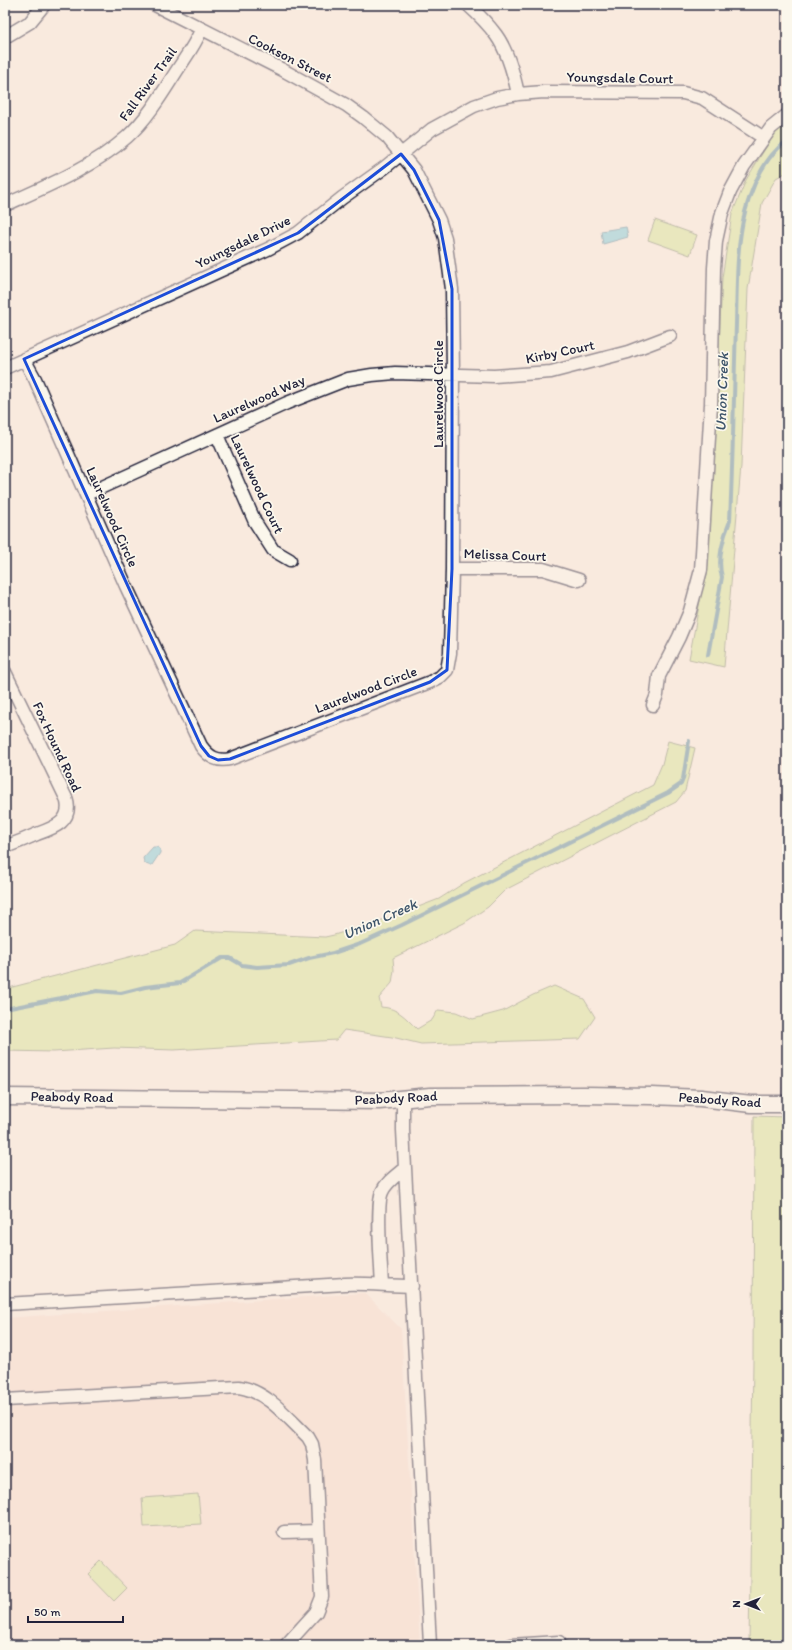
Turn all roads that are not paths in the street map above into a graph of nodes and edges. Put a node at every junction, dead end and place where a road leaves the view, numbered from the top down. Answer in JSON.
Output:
{"nodes":[{"id":1,"x":44,"y":5,"type":"edge"},
{"id":2,"x":155,"y":5,"type":"edge"},
{"id":3,"x":468,"y":5,"type":"edge"},
{"id":4,"x":201,"y":30,"type":"junction"},
{"id":5,"x":5,"y":37,"type":"edge"},
{"id":6,"x":518,"y":94,"type":"junction"},
{"id":7,"x":787,"y":115,"type":"edge"},
{"id":8,"x":764,"y":138,"type":"junction"},
{"id":9,"x":401,"y":154,"type":"junction"},
{"id":10,"x":5,"y":205,"type":"edge"},
{"id":11,"x":670,"y":336,"type":"dead end"},
{"id":12,"x":24,"y":359,"type":"junction"},
{"id":13,"x":5,"y":368,"type":"edge"},
{"id":14,"x":453,"y":375,"type":"junction"},
{"id":15,"x":217,"y":435,"type":"junction"},
{"id":16,"x":87,"y":494,"type":"junction"},
{"id":17,"x":290,"y":560,"type":"dead end"},
{"id":18,"x":452,"y":569,"type":"junction"},
{"id":19,"x":579,"y":580,"type":"dead end"},
{"id":20,"x":5,"y":672,"type":"edge"},
{"id":21,"x":653,"y":705,"type":"dead end"},
{"id":22,"x":5,"y":847,"type":"edge"},
{"id":23,"x":5,"y":1097,"type":"edge"},
{"id":24,"x":403,"y":1099,"type":"junction"},
{"id":25,"x":787,"y":1104,"type":"edge"},
{"id":26,"x":405,"y":1168,"type":"junction"},
{"id":27,"x":382,"y":1284,"type":"junction"},
{"id":28,"x":412,"y":1286,"type":"junction"},
{"id":29,"x":5,"y":1304,"type":"edge"},
{"id":30,"x":5,"y":1400,"type":"edge"},
{"id":31,"x":318,"y":1530,"type":"junction"},
{"id":32,"x":284,"y":1532,"type":"dead end"},
{"id":33,"x":559,"y":1642,"type":"dead end"},
{"id":34,"x":286,"y":1645,"type":"edge"},
{"id":35,"x":430,"y":1645,"type":"edge"},
{"id":36,"x":511,"y":1645,"type":"edge"}],
"edges":[{"from":1,"to":5,"type":"street"},
{"from":2,"to":4,"type":"street","name":"Cookson Street"},
{"from":3,"to":6,"type":"street"},
{"from":4,"to":9,"type":"street","name":"Cookson Street"},
{"from":4,"to":10,"type":"street","name":"Fall River Trail"},
{"from":6,"to":8,"type":"street","name":"Youngsdale Court"},
{"from":6,"to":9,"type":"street","name":"Youngsdale Drive"},
{"from":7,"to":8,"type":"street"},
{"from":8,"to":21,"type":"street"},
{"from":9,"to":12,"type":"street","name":"Youngsdale Drive"},
{"from":9,"to":14,"type":"street","name":"Laurelwood Circle"},
{"from":11,"to":14,"type":"street","name":"Kirby Court"},
{"from":12,"to":13,"type":"street","name":"Youngsdale Drive"},
{"from":12,"to":16,"type":"street","name":"Laurelwood Circle"},
{"from":14,"to":15,"type":"street","name":"Laurelwood Way"},
{"from":14,"to":18,"type":"street","name":"Laurelwood Circle"},
{"from":15,"to":16,"type":"street","name":"Laurelwood Way"},
{"from":15,"to":17,"type":"street","name":"Laurelwood Court"},
{"from":16,"to":18,"type":"street","name":"Laurelwood Circle"},
{"from":18,"to":19,"type":"street","name":"Melissa Court"},
{"from":20,"to":22,"type":"street","name":"Fox Hound Road"},
{"from":23,"to":24,"type":"main road","name":"Peabody Road"},
{"from":24,"to":25,"type":"main road","name":"Peabody Road"},
{"from":24,"to":26,"type":"street"},
{"from":26,"to":27,"type":"street"},
{"from":26,"to":28,"type":"street"},
{"from":27,"to":28,"type":"street"},
{"from":27,"to":29,"type":"street"},
{"from":28,"to":35,"type":"street"},
{"from":30,"to":31,"type":"street"},
{"from":31,"to":32,"type":"street"},
{"from":31,"to":34,"type":"street"},
{"from":33,"to":36,"type":"street"}]}
